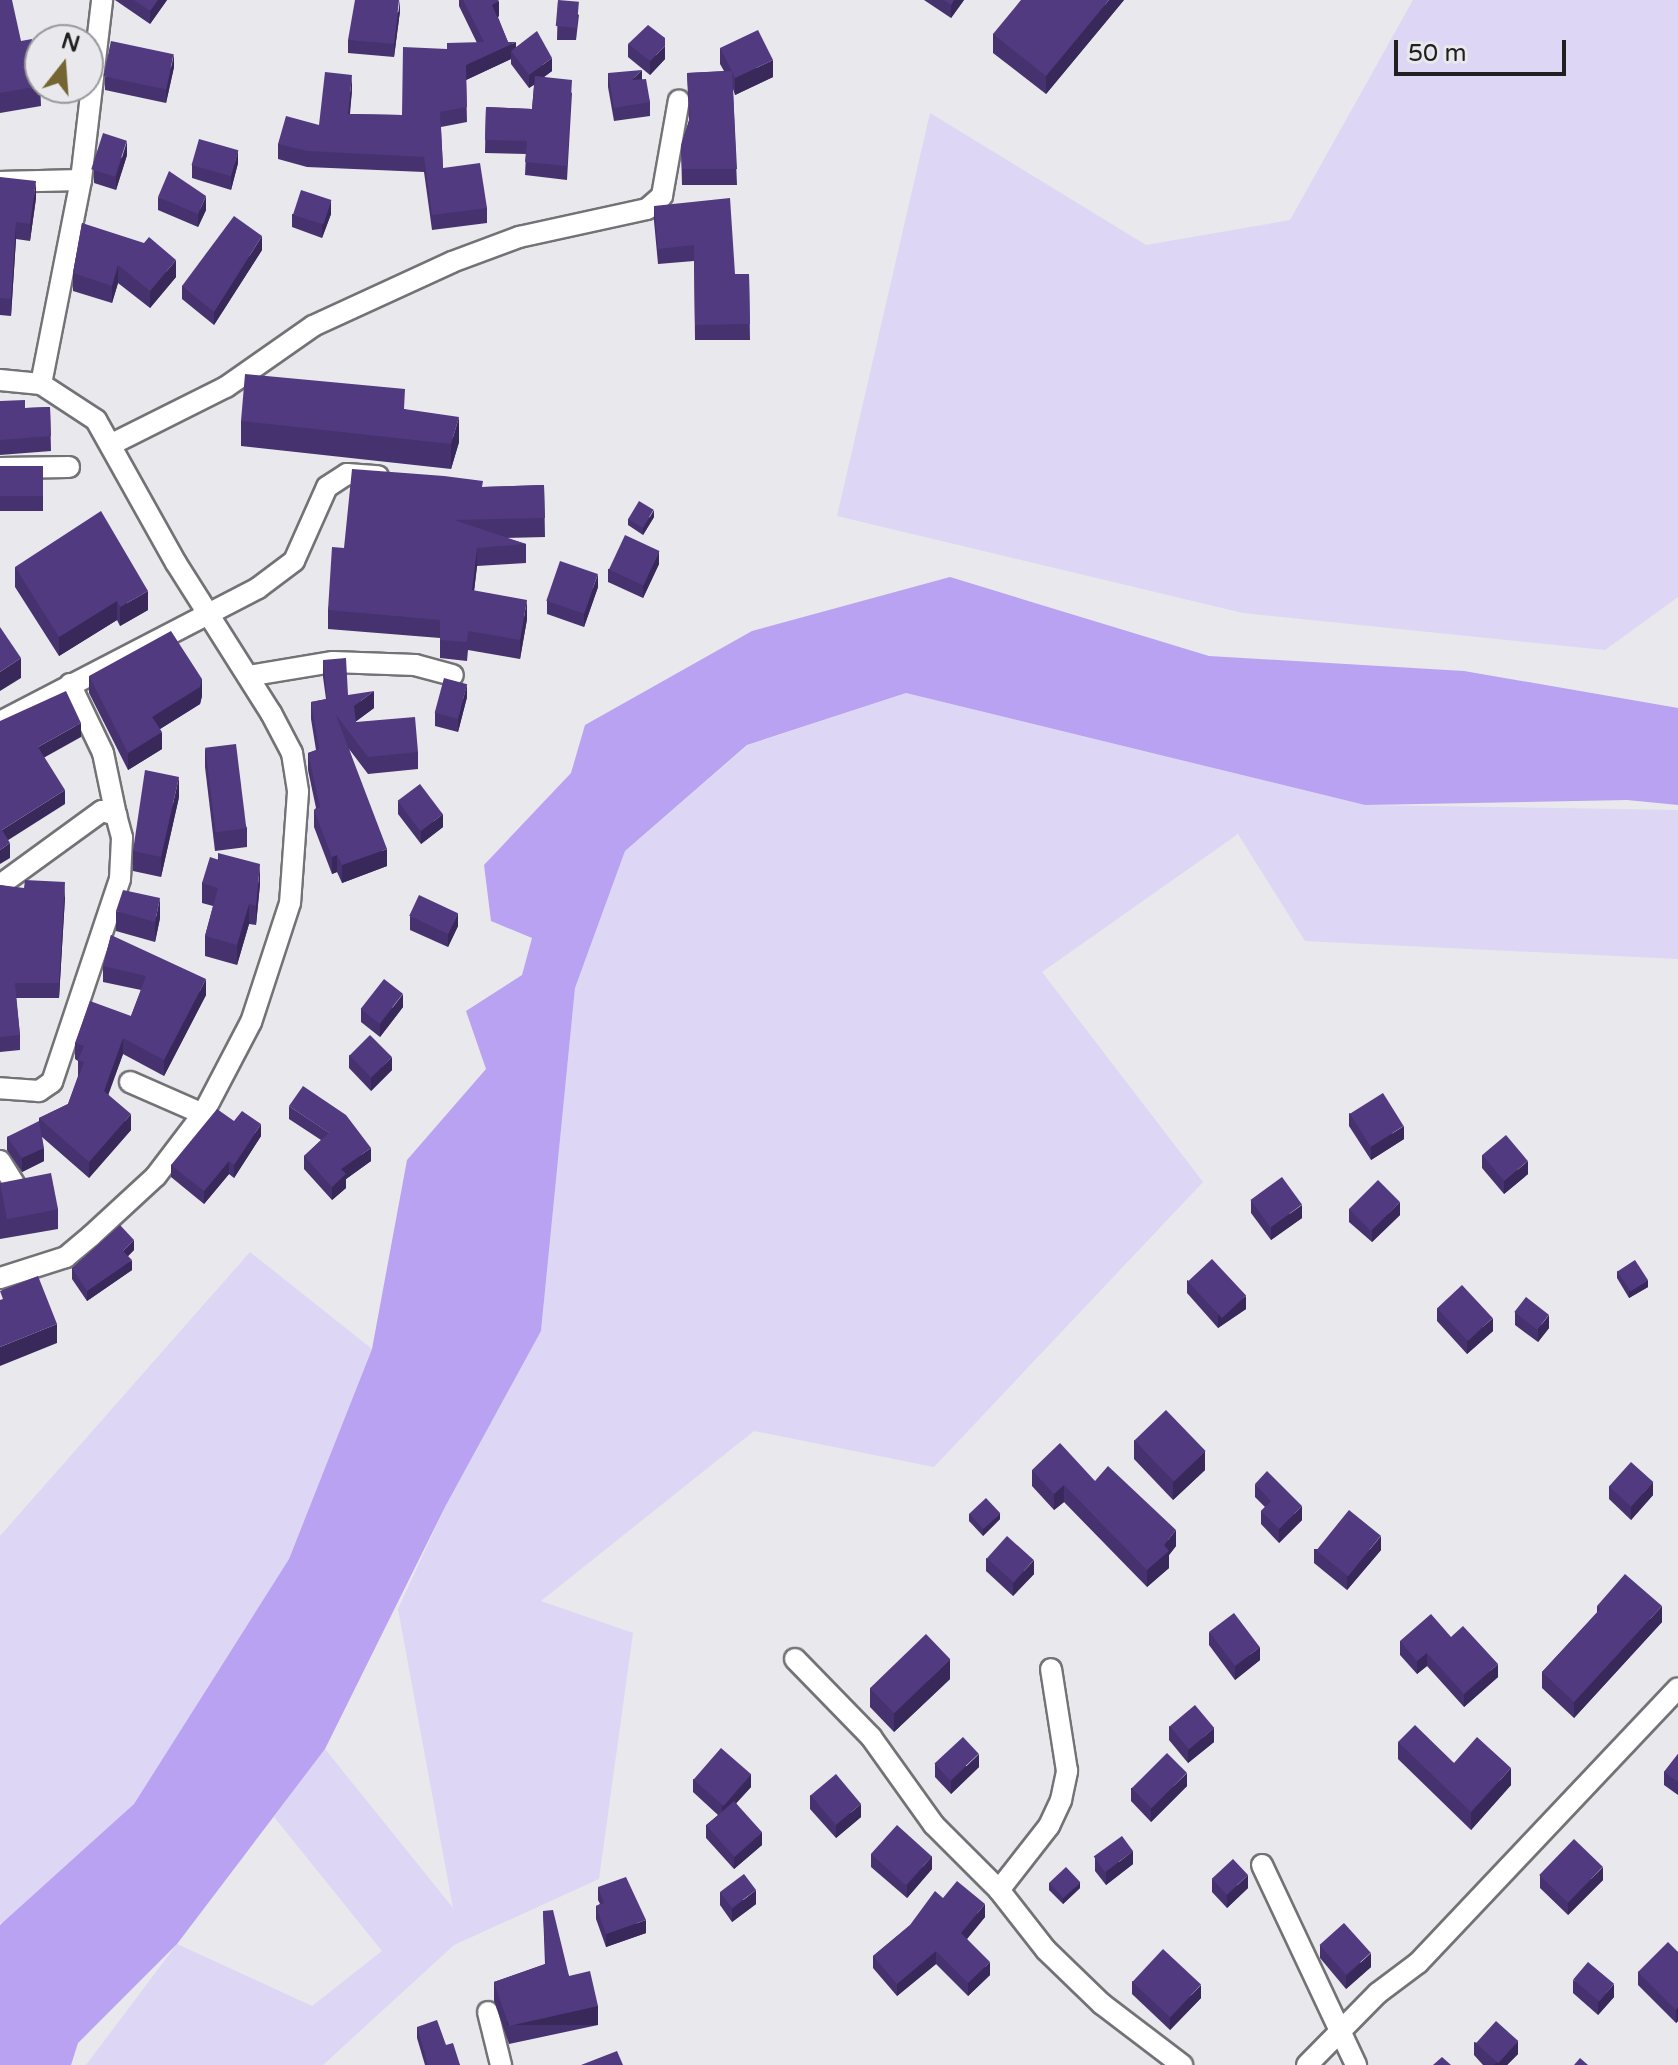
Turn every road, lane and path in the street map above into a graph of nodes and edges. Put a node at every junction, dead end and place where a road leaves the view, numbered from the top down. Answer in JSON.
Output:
{"nodes":[{"id":1,"x":102,"y":0,"type":"edge"},
{"id":2,"x":679,"y":100,"type":"dead end"},
{"id":3,"x":81,"y":180,"type":"junction"},
{"id":4,"x":0,"y":182,"type":"edge"},
{"id":5,"x":0,"y":380,"type":"edge"},
{"id":6,"x":41,"y":384,"type":"junction"},
{"id":7,"x":112,"y":444,"type":"junction"},
{"id":8,"x":69,"y":467,"type":"dead end"},
{"id":9,"x":0,"y":468,"type":"edge"},
{"id":10,"x":393,"y":477,"type":"edge"},
{"id":11,"x":207,"y":611,"type":"junction"},
{"id":12,"x":453,"y":675,"type":"dead end"},
{"id":13,"x":248,"y":676,"type":"junction"},
{"id":14,"x":70,"y":684,"type":"junction"},
{"id":15,"x":0,"y":722,"type":"edge"},
{"id":16,"x":116,"y":815,"type":"junction"},
{"id":17,"x":0,"y":885,"type":"edge"},
{"id":18,"x":130,"y":1082,"type":"dead end"},
{"id":19,"x":0,"y":1088,"type":"edge"},
{"id":20,"x":203,"y":1114,"type":"junction"},
{"id":21,"x":0,"y":1161,"type":"edge"},
{"id":22,"x":15,"y":1185,"type":"edge"},
{"id":23,"x":0,"y":1278,"type":"edge"},
{"id":24,"x":795,"y":1659,"type":"dead end"},
{"id":25,"x":1051,"y":1669,"type":"dead end"},
{"id":26,"x":1678,"y":1688,"type":"edge"},
{"id":27,"x":1262,"y":1865,"type":"dead end"},
{"id":28,"x":999,"y":1890,"type":"junction"},
{"id":29,"x":488,"y":2012,"type":"dead end"},
{"id":30,"x":1342,"y":2030,"type":"junction"},
{"id":31,"x":501,"y":2065,"type":"edge"},
{"id":32,"x":1182,"y":2065,"type":"edge"},
{"id":33,"x":1307,"y":2065,"type":"edge"},
{"id":34,"x":1356,"y":2065,"type":"edge"}],
"edges":[{"from":1,"to":3,"type":"street"},
{"from":2,"to":7,"type":"street"},
{"from":3,"to":4,"type":"street"},
{"from":3,"to":6,"type":"street"},
{"from":5,"to":6,"type":"street"},
{"from":6,"to":7,"type":"street"},
{"from":7,"to":11,"type":"street"},
{"from":8,"to":9,"type":"street"},
{"from":10,"to":11,"type":"street"},
{"from":11,"to":13,"type":"street"},
{"from":11,"to":14,"type":"street"},
{"from":12,"to":13,"type":"street"},
{"from":13,"to":20,"type":"street"},
{"from":14,"to":15,"type":"street"},
{"from":14,"to":16,"type":"street"},
{"from":16,"to":17,"type":"street"},
{"from":16,"to":19,"type":"street"},
{"from":18,"to":20,"type":"street"},
{"from":20,"to":23,"type":"street"},
{"from":21,"to":22,"type":"street"},
{"from":24,"to":28,"type":"street"},
{"from":25,"to":28,"type":"street"},
{"from":26,"to":30,"type":"street"},
{"from":27,"to":30,"type":"street"},
{"from":28,"to":32,"type":"street"},
{"from":29,"to":31,"type":"street"},
{"from":30,"to":33,"type":"street"},
{"from":30,"to":34,"type":"street"}]}
